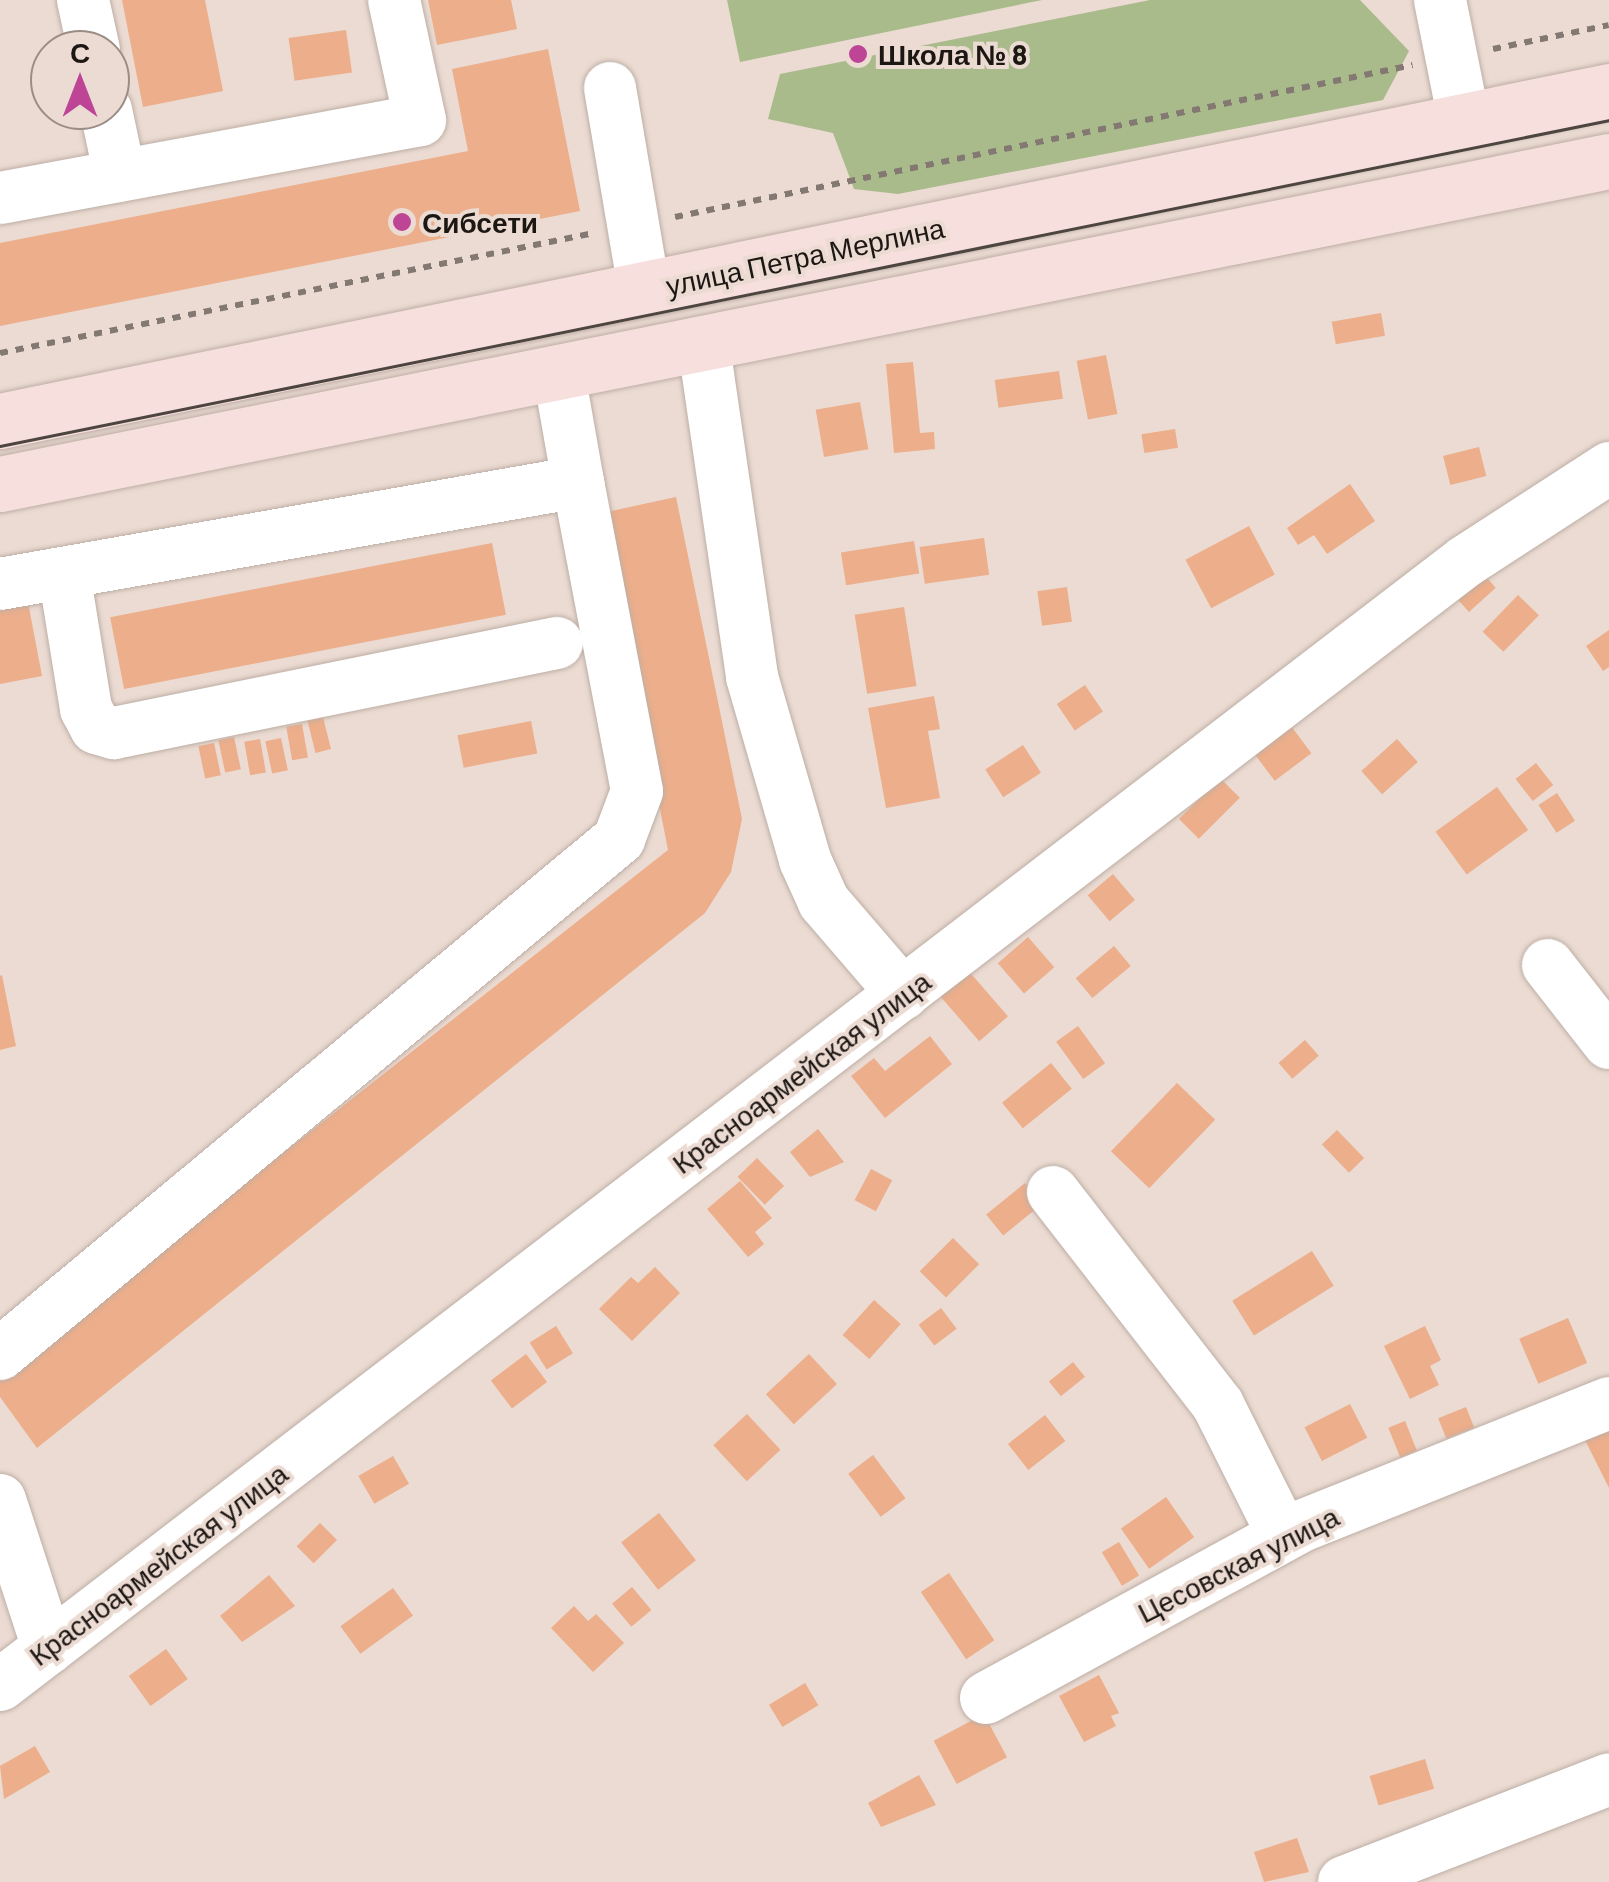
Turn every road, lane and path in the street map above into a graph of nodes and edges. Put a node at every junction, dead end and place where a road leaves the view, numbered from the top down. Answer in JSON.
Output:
{"nodes":[{"id":1,"x":83,"y":0,"type":"edge"},
{"id":2,"x":394,"y":0,"type":"edge"},
{"id":3,"x":1440,"y":0,"type":"edge"},
{"id":4,"x":1609,"y":25,"type":"edge"},
{"id":5,"x":90,"y":30,"type":"edge"},
{"id":6,"x":1451,"y":57,"type":"junction"},
{"id":7,"x":610,"y":88,"type":"dead end"},
{"id":8,"x":1609,"y":91,"type":"edge"},
{"id":9,"x":1464,"y":120,"type":"junction"},
{"id":10,"x":110,"y":130,"type":"edge"},
{"id":11,"x":1609,"y":161,"type":"edge"},
{"id":12,"x":120,"y":176,"type":"junction"},
{"id":13,"x":0,"y":198,"type":"edge"},
{"id":14,"x":634,"y":226,"type":"junction"},
{"id":15,"x":711,"y":276,"type":"junction"},
{"id":16,"x":644,"y":290,"type":"junction"},
{"id":17,"x":704,"y":347,"type":"junction"},
{"id":18,"x":0,"y":353,"type":"edge"},
{"id":19,"x":560,"y":374,"type":"junction"},
{"id":20,"x":0,"y":420,"type":"edge"},
{"id":21,"x":1609,"y":468,"type":"edge"},
{"id":22,"x":578,"y":482,"type":"junction"},
{"id":23,"x":0,"y":484,"type":"edge"},
{"id":24,"x":64,"y":573,"type":"junction"},
{"id":25,"x":0,"y":584,"type":"edge"},
{"id":26,"x":557,"y":643,"type":"dead end"},
{"id":27,"x":1548,"y":965,"type":"dead end"},
{"id":28,"x":903,"y":994,"type":"junction"},
{"id":29,"x":1609,"y":1043,"type":"edge"},
{"id":30,"x":1053,"y":1192,"type":"dead end"},
{"id":31,"x":0,"y":1354,"type":"edge"},
{"id":32,"x":1609,"y":1403,"type":"edge"},
{"id":33,"x":0,"y":1500,"type":"edge"},
{"id":34,"x":1283,"y":1535,"type":"junction"},
{"id":35,"x":48,"y":1648,"type":"junction"},
{"id":36,"x":0,"y":1686,"type":"edge"},
{"id":37,"x":986,"y":1698,"type":"dead end"},
{"id":38,"x":1609,"y":1779,"type":"edge"},
{"id":39,"x":1344,"y":1882,"type":"edge"}],
"edges":[{"from":1,"to":5,"type":"street"},
{"from":2,"to":12,"type":"street"},
{"from":3,"to":6,"type":"street"},
{"from":4,"to":6,"type":"path"},
{"from":6,"to":9,"type":"street"},
{"from":6,"to":14,"type":"path"},
{"from":7,"to":14,"type":"street"},
{"from":8,"to":9,"type":"main road","name":"улица Петра Мерлина"},
{"from":9,"to":15,"type":"main road","name":"улица Петра Мерлина"},
{"from":10,"to":12,"type":"street"},
{"from":11,"to":17,"type":"main road"},
{"from":12,"to":13,"type":"street"},
{"from":14,"to":16,"type":"street"},
{"from":14,"to":18,"type":"path"},
{"from":15,"to":16,"type":"main road","name":"улица Петра Мерлина"},
{"from":15,"to":17,"type":"main road"},
{"from":16,"to":20,"type":"main road","name":"улица Петра Мерлина"},
{"from":17,"to":19,"type":"main road"},
{"from":17,"to":28,"type":"street"},
{"from":19,"to":22,"type":"street"},
{"from":19,"to":23,"type":"main road"},
{"from":21,"to":28,"type":"street","name":"Красноармейская улица"},
{"from":22,"to":24,"type":"street"},
{"from":22,"to":31,"type":"street"},
{"from":24,"to":25,"type":"street"},
{"from":24,"to":26,"type":"street"},
{"from":27,"to":29,"type":"street"},
{"from":28,"to":35,"type":"street","name":"Красноармейская улица"},
{"from":30,"to":34,"type":"street"},
{"from":32,"to":34,"type":"street","name":"Цесовская улица"},
{"from":33,"to":35,"type":"street"},
{"from":34,"to":37,"type":"street","name":"Цесовская улица"},
{"from":35,"to":36,"type":"street","name":"Красноармейская улица"},
{"from":38,"to":39,"type":"street"}]}
